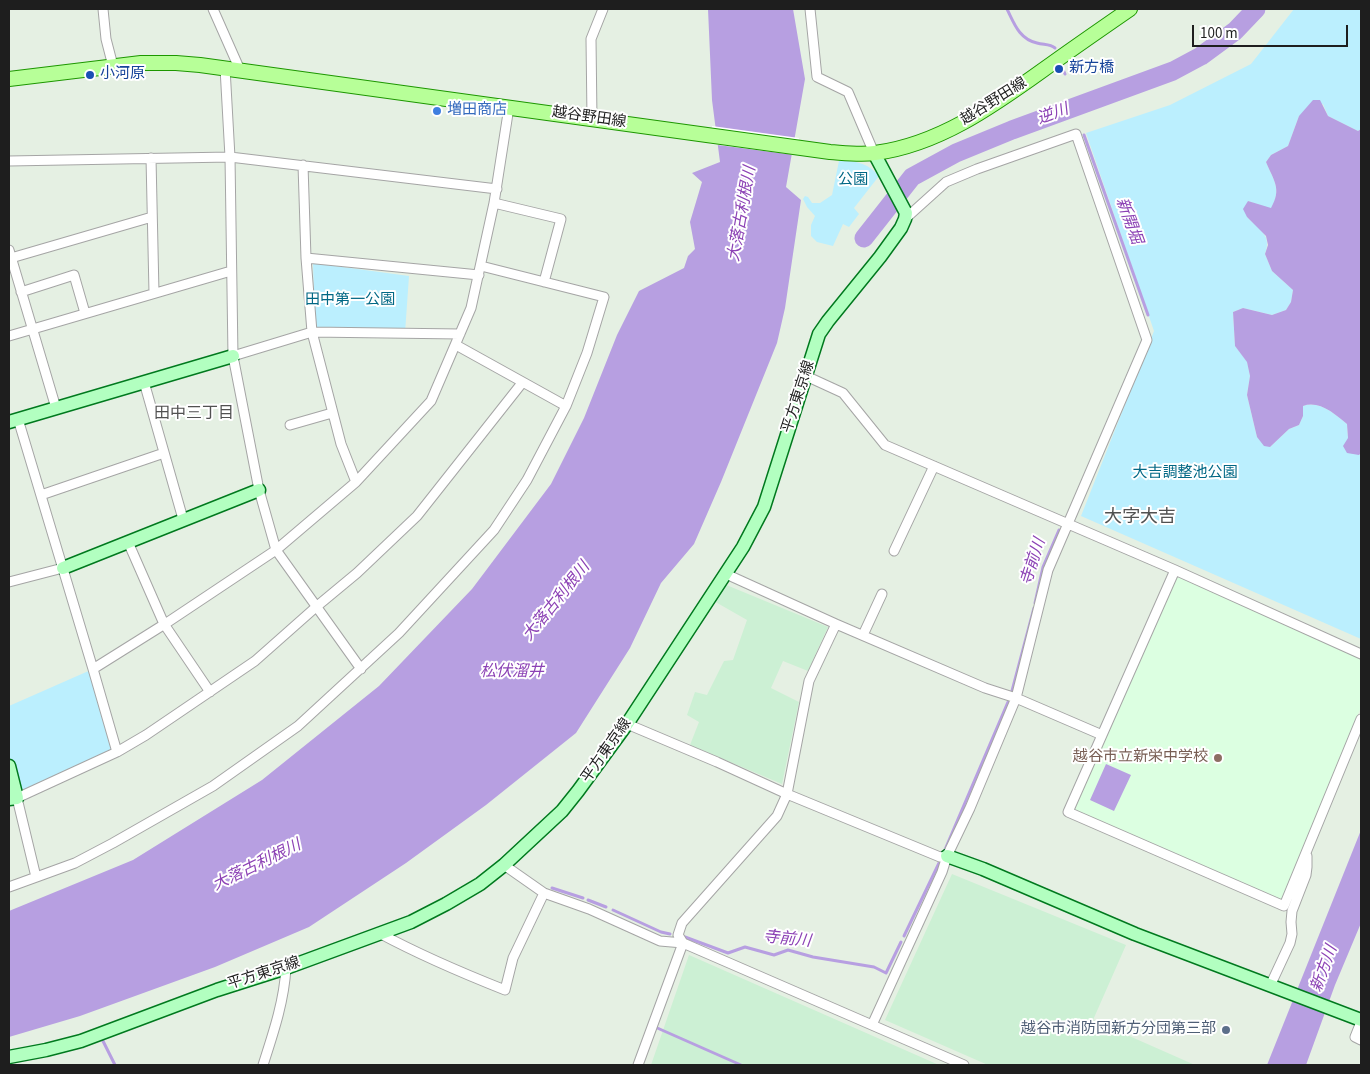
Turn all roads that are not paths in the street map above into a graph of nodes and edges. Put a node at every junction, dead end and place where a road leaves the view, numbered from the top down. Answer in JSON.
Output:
{"nodes":[{"id":1,"x":103,"y":9,"type":"edge"},
{"id":2,"x":213,"y":9,"type":"edge"},
{"id":3,"x":603,"y":9,"type":"edge"},
{"id":4,"x":810,"y":9,"type":"edge"},
{"id":5,"x":1130,"y":9,"type":"edge"},
{"id":6,"x":113,"y":66,"type":"junction"},
{"id":7,"x":225,"y":68,"type":"junction"},
{"id":8,"x":240,"y":70,"type":"junction"},
{"id":9,"x":9,"y":78,"type":"edge"},
{"id":10,"x":509,"y":107,"type":"junction"},
{"id":11,"x":592,"y":119,"type":"junction"},
{"id":12,"x":874,"y":153,"type":"junction"},
{"id":13,"x":230,"y":157,"type":"junction"},
{"id":14,"x":151,"y":158,"type":"junction"},
{"id":15,"x":9,"y":161,"type":"edge"},
{"id":16,"x":303,"y":165,"type":"junction"},
{"id":17,"x":497,"y":189,"type":"junction"},
{"id":18,"x":494,"y":203,"type":"junction"},
{"id":19,"x":152,"y":217,"type":"junction"},
{"id":20,"x":905,"y":220,"type":"junction"},
{"id":21,"x":10,"y":254,"type":"edge"},
{"id":22,"x":306,"y":258,"type":"junction"},
{"id":23,"x":480,"y":270,"type":"junction"},
{"id":24,"x":231,"y":271,"type":"junction"},
{"id":25,"x":544,"y":282,"type":"junction"},
{"id":26,"x":22,"y":292,"type":"junction"},
{"id":27,"x":154,"y":293,"type":"junction"},
{"id":28,"x":85,"y":314,"type":"junction"},
{"id":29,"x":33,"y":329,"type":"junction"},
{"id":30,"x":312,"y":332,"type":"junction"},
{"id":31,"x":460,"y":334,"type":"junction"},
{"id":32,"x":9,"y":336,"type":"edge"},
{"id":33,"x":456,"y":345,"type":"junction"},
{"id":34,"x":233,"y":356,"type":"junction"},
{"id":35,"x":806,"y":376,"type":"junction"},
{"id":36,"x":144,"y":382,"type":"junction"},
{"id":37,"x":522,"y":383,"type":"junction"},
{"id":38,"x":566,"y":406,"type":"junction"},
{"id":39,"x":56,"y":408,"type":"junction"},
{"id":40,"x":332,"y":413,"type":"junction"},
{"id":41,"x":14,"y":421,"type":"edge"},
{"id":42,"x":290,"y":425,"type":"dead end"},
{"id":43,"x":164,"y":453,"type":"junction"},
{"id":44,"x":934,"y":466,"type":"junction"},
{"id":45,"x":356,"y":482,"type":"junction"},
{"id":46,"x":259,"y":490,"type":"junction"},
{"id":47,"x":41,"y":494,"type":"junction"},
{"id":48,"x":183,"y":520,"type":"junction"},
{"id":49,"x":1067,"y":524,"type":"junction"},
{"id":50,"x":128,"y":542,"type":"junction"},
{"id":51,"x":276,"y":550,"type":"junction"},
{"id":52,"x":894,"y":550,"type":"dead end"},
{"id":53,"x":63,"y":568,"type":"junction"},
{"id":54,"x":1174,"y":570,"type":"junction"},
{"id":55,"x":726,"y":574,"type":"junction"},
{"id":56,"x":9,"y":582,"type":"edge"},
{"id":57,"x":882,"y":594,"type":"dead end"},
{"id":58,"x":316,"y":606,"type":"junction"},
{"id":59,"x":164,"y":624,"type":"junction"},
{"id":60,"x":836,"y":624,"type":"junction"},
{"id":61,"x":863,"y":635,"type":"junction"},
{"id":62,"x":1361,"y":654,"type":"edge"},
{"id":63,"x":93,"y":669,"type":"junction"},
{"id":64,"x":361,"y":669,"type":"junction"},
{"id":65,"x":210,"y":692,"type":"junction"},
{"id":66,"x":1016,"y":698,"type":"junction"},
{"id":67,"x":1361,"y":719,"type":"edge"},
{"id":68,"x":627,"y":724,"type":"junction"},
{"id":69,"x":1102,"y":735,"type":"junction"},
{"id":70,"x":117,"y":752,"type":"junction"},
{"id":71,"x":9,"y":766,"type":"edge"},
{"id":72,"x":787,"y":794,"type":"junction"},
{"id":73,"x":13,"y":799,"type":"edge"},
{"id":74,"x":1307,"y":850,"type":"junction"},
{"id":75,"x":948,"y":856,"type":"junction"},
{"id":76,"x":504,"y":865,"type":"junction"},
{"id":77,"x":36,"y":877,"type":"junction"},
{"id":78,"x":9,"y":887,"type":"edge"},
{"id":79,"x":544,"y":892,"type":"junction"},
{"id":80,"x":379,"y":933,"type":"junction"},
{"id":81,"x":683,"y":943,"type":"junction"},
{"id":82,"x":286,"y":968,"type":"junction"},
{"id":83,"x":1274,"y":987,"type":"junction"},
{"id":84,"x":1361,"y":1021,"type":"edge"},
{"id":85,"x":872,"y":1024,"type":"junction"},
{"id":86,"x":1361,"y":1040,"type":"edge"},
{"id":87,"x":9,"y":1057,"type":"edge"},
{"id":88,"x":263,"y":1065,"type":"edge"},
{"id":89,"x":638,"y":1065,"type":"edge"},
{"id":90,"x":964,"y":1065,"type":"edge"}],
"edges":[{"from":1,"to":6,"type":"street"},
{"from":2,"to":8,"type":"street"},
{"from":3,"to":11,"type":"street"},
{"from":4,"to":12,"type":"street"},
{"from":5,"to":12,"type":"main road","name":"越谷野田線"},
{"from":6,"to":7,"type":"main road","name":"越谷野田線"},
{"from":6,"to":9,"type":"main road","name":"越谷野田線"},
{"from":7,"to":8,"type":"main road","name":"越谷野田線"},
{"from":7,"to":13,"type":"street"},
{"from":8,"to":10,"type":"main road","name":"越谷野田線"},
{"from":10,"to":11,"type":"main road","name":"越谷野田線"},
{"from":10,"to":17,"type":"street"},
{"from":11,"to":12,"type":"main road","name":"越谷野田線"},
{"from":12,"to":20,"type":"main road"},
{"from":13,"to":14,"type":"street"},
{"from":13,"to":16,"type":"street"},
{"from":13,"to":24,"type":"street"},
{"from":14,"to":15,"type":"street"},
{"from":14,"to":19,"type":"street"},
{"from":16,"to":17,"type":"street"},
{"from":16,"to":22,"type":"street"},
{"from":17,"to":18,"type":"street"},
{"from":18,"to":23,"type":"street"},
{"from":18,"to":25,"type":"street"},
{"from":19,"to":21,"type":"street"},
{"from":19,"to":27,"type":"street"},
{"from":20,"to":35,"type":"main road","name":"平方東京線"},
{"from":20,"to":49,"type":"street"},
{"from":21,"to":26,"type":"street"},
{"from":22,"to":23,"type":"street"},
{"from":22,"to":30,"type":"street"},
{"from":23,"to":25,"type":"street"},
{"from":23,"to":31,"type":"street"},
{"from":24,"to":27,"type":"street"},
{"from":24,"to":34,"type":"street"},
{"from":25,"to":38,"type":"street"},
{"from":26,"to":28,"type":"street"},
{"from":26,"to":29,"type":"street"},
{"from":27,"to":28,"type":"street"},
{"from":28,"to":29,"type":"street"},
{"from":29,"to":32,"type":"street"},
{"from":29,"to":39,"type":"street"},
{"from":30,"to":31,"type":"street"},
{"from":30,"to":34,"type":"street"},
{"from":30,"to":40,"type":"street"},
{"from":31,"to":33,"type":"street"},
{"from":33,"to":37,"type":"street"},
{"from":33,"to":45,"type":"street"},
{"from":34,"to":36,"type":"main road"},
{"from":34,"to":46,"type":"street"},
{"from":35,"to":44,"type":"street"},
{"from":35,"to":55,"type":"main road","name":"平方東京線"},
{"from":36,"to":39,"type":"main road"},
{"from":36,"to":43,"type":"street"},
{"from":37,"to":38,"type":"street"},
{"from":37,"to":58,"type":"street"},
{"from":38,"to":64,"type":"street"},
{"from":39,"to":41,"type":"main road"},
{"from":40,"to":42,"type":"street"},
{"from":40,"to":45,"type":"street"},
{"from":41,"to":47,"type":"street"},
{"from":43,"to":47,"type":"street"},
{"from":43,"to":48,"type":"street"},
{"from":44,"to":49,"type":"street"},
{"from":44,"to":52,"type":"street"},
{"from":45,"to":51,"type":"street"},
{"from":46,"to":48,"type":"main road"},
{"from":46,"to":51,"type":"street"},
{"from":47,"to":53,"type":"street"},
{"from":48,"to":50,"type":"main road"},
{"from":49,"to":54,"type":"street"},
{"from":49,"to":66,"type":"street"},
{"from":50,"to":53,"type":"main road"},
{"from":50,"to":59,"type":"street"},
{"from":51,"to":58,"type":"street"},
{"from":51,"to":59,"type":"street"},
{"from":53,"to":56,"type":"street"},
{"from":53,"to":63,"type":"street"},
{"from":54,"to":62,"type":"street"},
{"from":54,"to":69,"type":"street"},
{"from":55,"to":60,"type":"street"},
{"from":55,"to":68,"type":"main road","name":"平方東京線"},
{"from":57,"to":61,"type":"street"},
{"from":58,"to":64,"type":"street"},
{"from":58,"to":65,"type":"street"},
{"from":59,"to":63,"type":"street"},
{"from":59,"to":65,"type":"street"},
{"from":60,"to":61,"type":"street"},
{"from":60,"to":72,"type":"street"},
{"from":61,"to":66,"type":"street"},
{"from":63,"to":70,"type":"street"},
{"from":64,"to":77,"type":"street"},
{"from":65,"to":70,"type":"street"},
{"from":66,"to":69,"type":"street"},
{"from":66,"to":75,"type":"street"},
{"from":67,"to":74,"type":"street"},
{"from":68,"to":72,"type":"street"},
{"from":68,"to":76,"type":"main road","name":"平方東京線"},
{"from":69,"to":74,"type":"street"},
{"from":70,"to":73,"type":"street"},
{"from":71,"to":73,"type":"main road"},
{"from":72,"to":75,"type":"street"},
{"from":72,"to":81,"type":"street"},
{"from":73,"to":77,"type":"street"},
{"from":74,"to":83,"type":"street"},
{"from":75,"to":83,"type":"main road"},
{"from":75,"to":85,"type":"street"},
{"from":76,"to":79,"type":"street"},
{"from":76,"to":80,"type":"main road","name":"平方東京線"},
{"from":77,"to":78,"type":"street"},
{"from":79,"to":80,"type":"street"},
{"from":79,"to":81,"type":"street"},
{"from":80,"to":82,"type":"main road","name":"平方東京線"},
{"from":81,"to":85,"type":"street"},
{"from":81,"to":89,"type":"street"},
{"from":82,"to":87,"type":"main road","name":"平方東京線"},
{"from":82,"to":88,"type":"street"},
{"from":83,"to":84,"type":"main road"},
{"from":84,"to":86,"type":"street"},
{"from":85,"to":90,"type":"street"}]}
